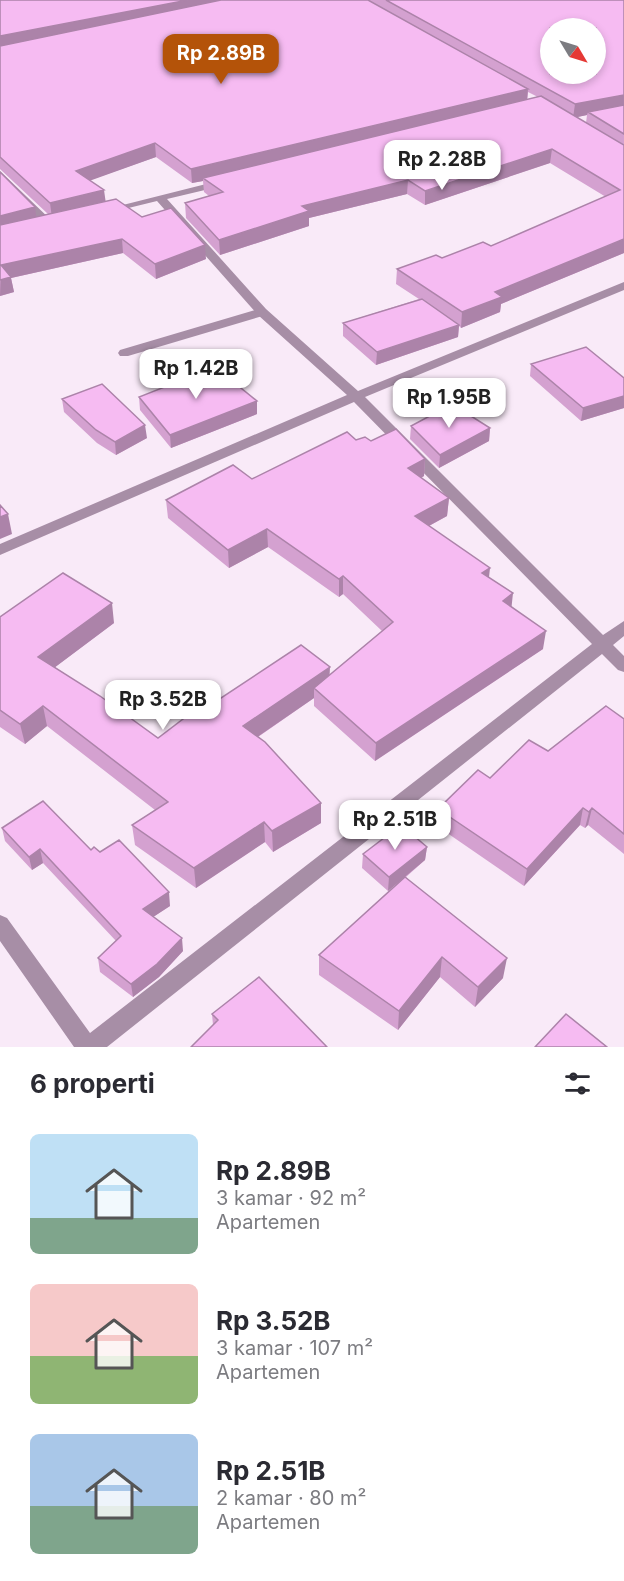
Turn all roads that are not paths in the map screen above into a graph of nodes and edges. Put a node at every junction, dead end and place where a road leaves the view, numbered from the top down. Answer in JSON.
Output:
{"nodes":[{"id":1,"x":0,"y":174,"type":"edge"},
{"id":2,"x":229,"y":181,"type":"edge"},
{"id":3,"x":160,"y":198,"type":"junction"},
{"id":4,"x":94,"y":213,"type":"edge"},
{"id":5,"x":50,"y":224,"type":"edge"},
{"id":6,"x":624,"y":286,"type":"edge"},
{"id":7,"x":262,"y":312,"type":"junction"},
{"id":8,"x":124,"y":353,"type":"dead end"},
{"id":9,"x":356,"y":396,"type":"junction"},
{"id":10,"x":0,"y":550,"type":"edge"},
{"id":11,"x":624,"y":627,"type":"edge"},
{"id":12,"x":603,"y":643,"type":"junction"},
{"id":13,"x":624,"y":666,"type":"edge"},
{"id":14,"x":0,"y":924,"type":"edge"},
{"id":15,"x":89,"y":1047,"type":"edge"}],
"edges":[{"from":1,"to":5,"type":"street"},
{"from":2,"to":3,"type":"street"},
{"from":3,"to":4,"type":"street"},
{"from":3,"to":7,"type":"street"},
{"from":6,"to":9,"type":"street"},
{"from":7,"to":8,"type":"street"},
{"from":7,"to":9,"type":"street"},
{"from":9,"to":10,"type":"street"},
{"from":9,"to":12,"type":"street"},
{"from":11,"to":12,"type":"street"},
{"from":12,"to":13,"type":"street"},
{"from":12,"to":15,"type":"street"},
{"from":14,"to":15,"type":"street"}]}
